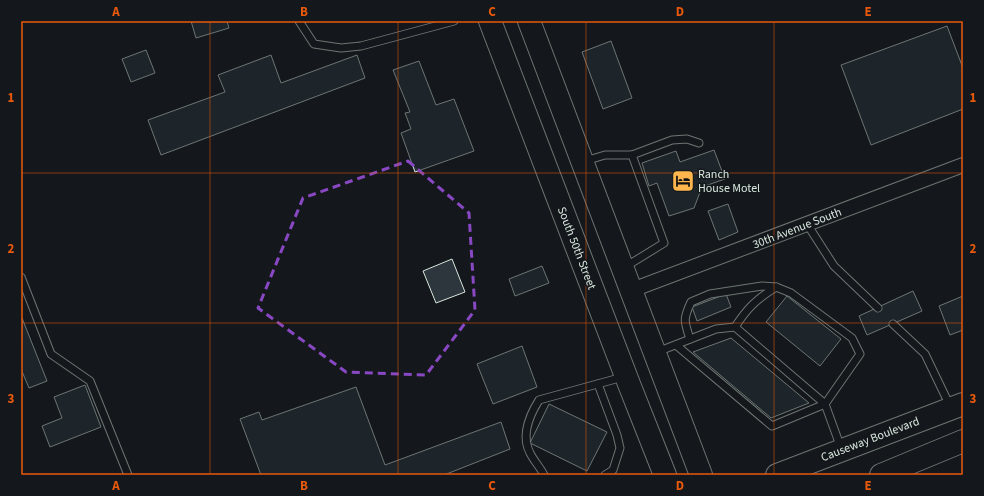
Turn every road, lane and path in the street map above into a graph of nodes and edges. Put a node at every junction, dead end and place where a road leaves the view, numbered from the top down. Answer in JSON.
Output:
{"nodes":[{"id":1,"x":299,"y":21,"type":"edge"},
{"id":2,"x":454,"y":21,"type":"edge"},
{"id":3,"x":490,"y":21,"type":"edge"},
{"id":4,"x":529,"y":21,"type":"edge"},
{"id":5,"x":699,"y":143,"type":"dead end"},
{"id":6,"x":632,"y":154,"type":"junction"},
{"id":7,"x":583,"y":162,"type":"junction"},
{"id":8,"x":963,"y":165,"type":"edge"},
{"id":9,"x":808,"y":224,"type":"junction"},
{"id":10,"x":624,"y":268,"type":"junction"},
{"id":11,"x":21,"y":277,"type":"edge"},
{"id":12,"x":776,"y":287,"type":"junction"},
{"id":13,"x":632,"y":290,"type":"junction"},
{"id":14,"x":878,"y":308,"type":"dead end"},
{"id":15,"x":894,"y":324,"type":"dead end"},
{"id":16,"x":735,"y":327,"type":"junction"},
{"id":17,"x":690,"y":340,"type":"junction"},
{"id":18,"x":676,"y":345,"type":"junction"},
{"id":19,"x":655,"y":353,"type":"junction"},
{"id":20,"x":626,"y":376,"type":"junction"},
{"id":21,"x":598,"y":384,"type":"junction"},
{"id":22,"x":825,"y":404,"type":"junction"},
{"id":23,"x":957,"y":406,"type":"edge"},
{"id":24,"x":963,"y":441,"type":"edge"},
{"id":25,"x":842,"y":450,"type":"junction"},
{"id":26,"x":128,"y":475,"type":"edge"},
{"id":27,"x":544,"y":475,"type":"edge"},
{"id":28,"x":605,"y":475,"type":"edge"},
{"id":29,"x":665,"y":475,"type":"edge"},
{"id":30,"x":701,"y":475,"type":"edge"},
{"id":31,"x":777,"y":475,"type":"edge"},
{"id":32,"x":881,"y":475,"type":"edge"}],
"edges":[{"from":1,"to":2,"type":"lane"},
{"from":3,"to":20,"type":"main road","name":"South 50th Street"},
{"from":4,"to":7,"type":"main road"},
{"from":5,"to":6,"type":"lane"},
{"from":6,"to":7,"type":"lane"},
{"from":6,"to":10,"type":"lane"},
{"from":7,"to":10,"type":"main road"},
{"from":8,"to":9,"type":"street","name":"30th Avenue South"},
{"from":9,"to":13,"type":"street","name":"30th Avenue South"},
{"from":9,"to":14,"type":"lane"},
{"from":10,"to":13,"type":"main road"},
{"from":11,"to":26,"type":"lane"},
{"from":12,"to":16,"type":"lane"},
{"from":12,"to":17,"type":"lane"},
{"from":12,"to":22,"type":"lane"},
{"from":13,"to":19,"type":"main road"},
{"from":15,"to":23,"type":"lane"},
{"from":16,"to":17,"type":"lane"},
{"from":16,"to":22,"type":"lane"},
{"from":17,"to":18,"type":"lane"},
{"from":18,"to":19,"type":"lane"},
{"from":18,"to":22,"type":"lane"},
{"from":19,"to":30,"type":"main road"},
{"from":20,"to":21,"type":"lane"},
{"from":20,"to":29,"type":"main road","name":"South 50th Street"},
{"from":21,"to":27,"type":"lane"},
{"from":21,"to":28,"type":"lane"},
{"from":22,"to":25,"type":"lane"},
{"from":23,"to":25,"type":"main road","name":"Causeway Boulevard"},
{"from":24,"to":32,"type":"main road"},
{"from":25,"to":31,"type":"main road","name":"Causeway Boulevard"}]}
